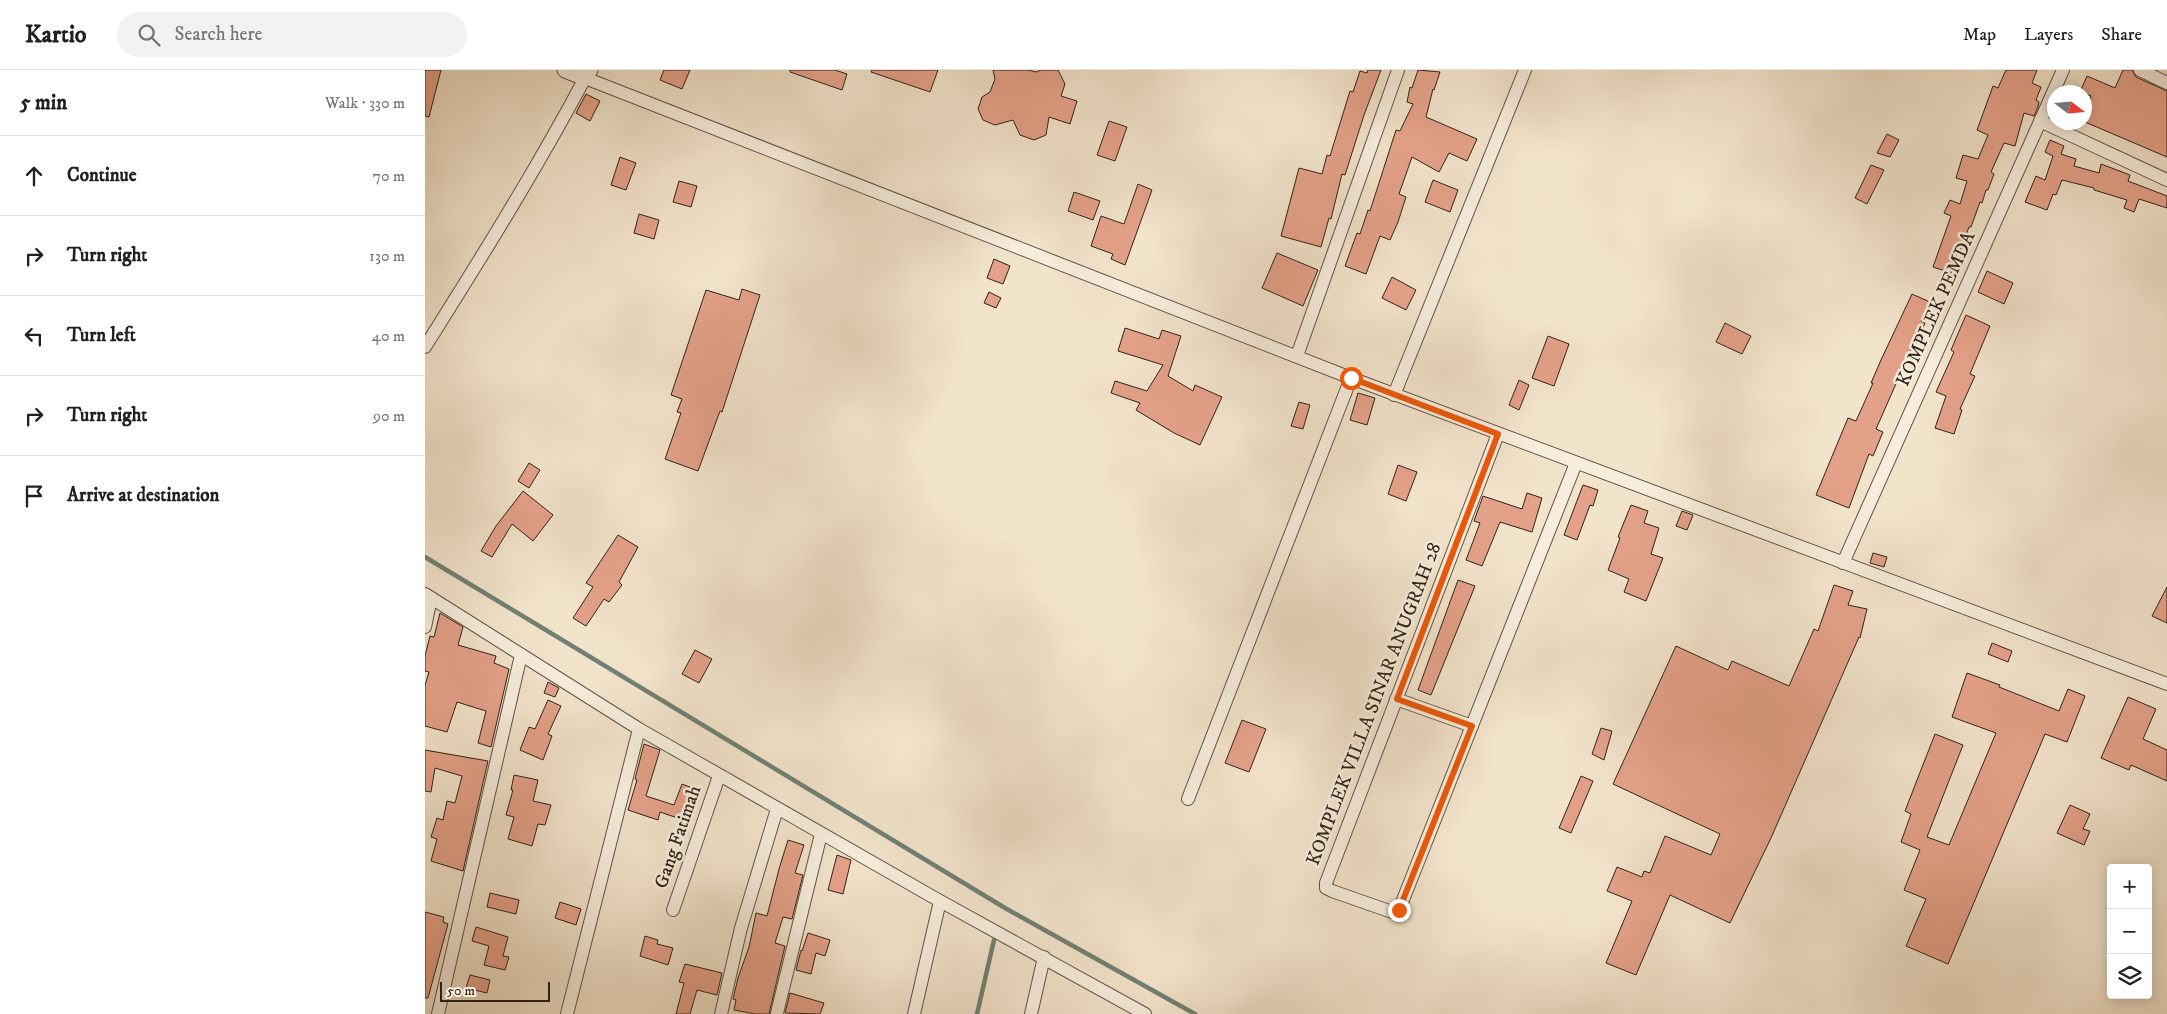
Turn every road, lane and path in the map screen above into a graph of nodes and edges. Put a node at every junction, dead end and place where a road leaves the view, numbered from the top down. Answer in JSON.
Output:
{"nodes":[{"id":1,"x":565,"y":70,"type":"edge"},
{"id":2,"x":1398,"y":70,"type":"edge"},
{"id":3,"x":1525,"y":70,"type":"edge"},
{"id":4,"x":2063,"y":70,"type":"edge"},
{"id":5,"x":2140,"y":70,"type":"edge"},
{"id":6,"x":587,"y":74,"type":"edge"},
{"id":7,"x":2167,"y":83,"type":"edge"},
{"id":8,"x":2040,"y":122,"type":"junction"},
{"id":9,"x":2167,"y":180,"type":"edge"},
{"id":10,"x":425,"y":347,"type":"edge"},
{"id":11,"x":1297,"y":356,"type":"junction"},
{"id":12,"x":1351,"y":378,"type":"junction"},
{"id":13,"x":1394,"y":395,"type":"junction"},
{"id":14,"x":1498,"y":434,"type":"junction"},
{"id":15,"x":1576,"y":463,"type":"junction"},
{"id":16,"x":1843,"y":563,"type":"junction"},
{"id":17,"x":428,"y":596,"type":"edge"},
{"id":18,"x":425,"y":627,"type":"edge"},
{"id":19,"x":521,"y":655,"type":"junction"},
{"id":20,"x":2167,"y":684,"type":"edge"},
{"id":21,"x":1397,"y":699,"type":"junction"},
{"id":22,"x":1472,"y":726,"type":"junction"},
{"id":23,"x":639,"y":729,"type":"junction"},
{"id":24,"x":719,"y":776,"type":"junction"},
{"id":25,"x":1188,"y":799,"type":"dead end"},
{"id":26,"x":777,"y":809,"type":"junction"},
{"id":27,"x":821,"y":834,"type":"junction"},
{"id":28,"x":940,"y":901,"type":"junction"},
{"id":29,"x":673,"y":910,"type":"dead end"},
{"id":30,"x":1044,"y":957,"type":"junction"},
{"id":31,"x":1129,"y":1010,"type":"edge"},
{"id":32,"x":777,"y":1013,"type":"dead end"},
{"id":33,"x":438,"y":1014,"type":"edge"},
{"id":34,"x":567,"y":1014,"type":"edge"},
{"id":35,"x":721,"y":1014,"type":"edge"},
{"id":36,"x":914,"y":1014,"type":"edge"},
{"id":37,"x":1031,"y":1014,"type":"edge"},
{"id":38,"x":1145,"y":1014,"type":"edge"}],
"edges":[{"from":1,"to":6,"type":"street"},
{"from":2,"to":11,"type":"street"},
{"from":3,"to":13,"type":"street"},
{"from":4,"to":8,"type":"street","name":"KOMPLEK PEMDA"},
{"from":5,"to":7,"type":"street"},
{"from":6,"to":10,"type":"street"},
{"from":6,"to":11,"type":"street"},
{"from":8,"to":9,"type":"street"},
{"from":8,"to":16,"type":"street","name":"KOMPLEK PEMDA"},
{"from":11,"to":12,"type":"street"},
{"from":12,"to":13,"type":"street"},
{"from":12,"to":25,"type":"street"},
{"from":13,"to":14,"type":"street"},
{"from":14,"to":15,"type":"street"},
{"from":14,"to":21,"type":"street","name":"KOMPLEK VILLA SINAR ANUGRAH 28"},
{"from":15,"to":16,"type":"street"},
{"from":15,"to":22,"type":"street","name":"KOMPLEK VILLA SINAR ANUGRAH 28"},
{"from":16,"to":20,"type":"street"},
{"from":17,"to":18,"type":"street"},
{"from":17,"to":19,"type":"street"},
{"from":19,"to":23,"type":"street"},
{"from":19,"to":33,"type":"street"},
{"from":21,"to":22,"type":"street"},
{"from":21,"to":22,"type":"street","name":"KOMPLEK VILLA SINAR ANUGRAH 28"},
{"from":23,"to":24,"type":"street"},
{"from":23,"to":34,"type":"street"},
{"from":24,"to":26,"type":"street"},
{"from":24,"to":29,"type":"street","name":"Gang Fatimah"},
{"from":26,"to":27,"type":"street"},
{"from":26,"to":35,"type":"street"},
{"from":27,"to":28,"type":"street"},
{"from":27,"to":32,"type":"street"},
{"from":28,"to":30,"type":"street"},
{"from":28,"to":36,"type":"street"},
{"from":30,"to":31,"type":"street"},
{"from":30,"to":37,"type":"street"},
{"from":31,"to":38,"type":"street"}]}
